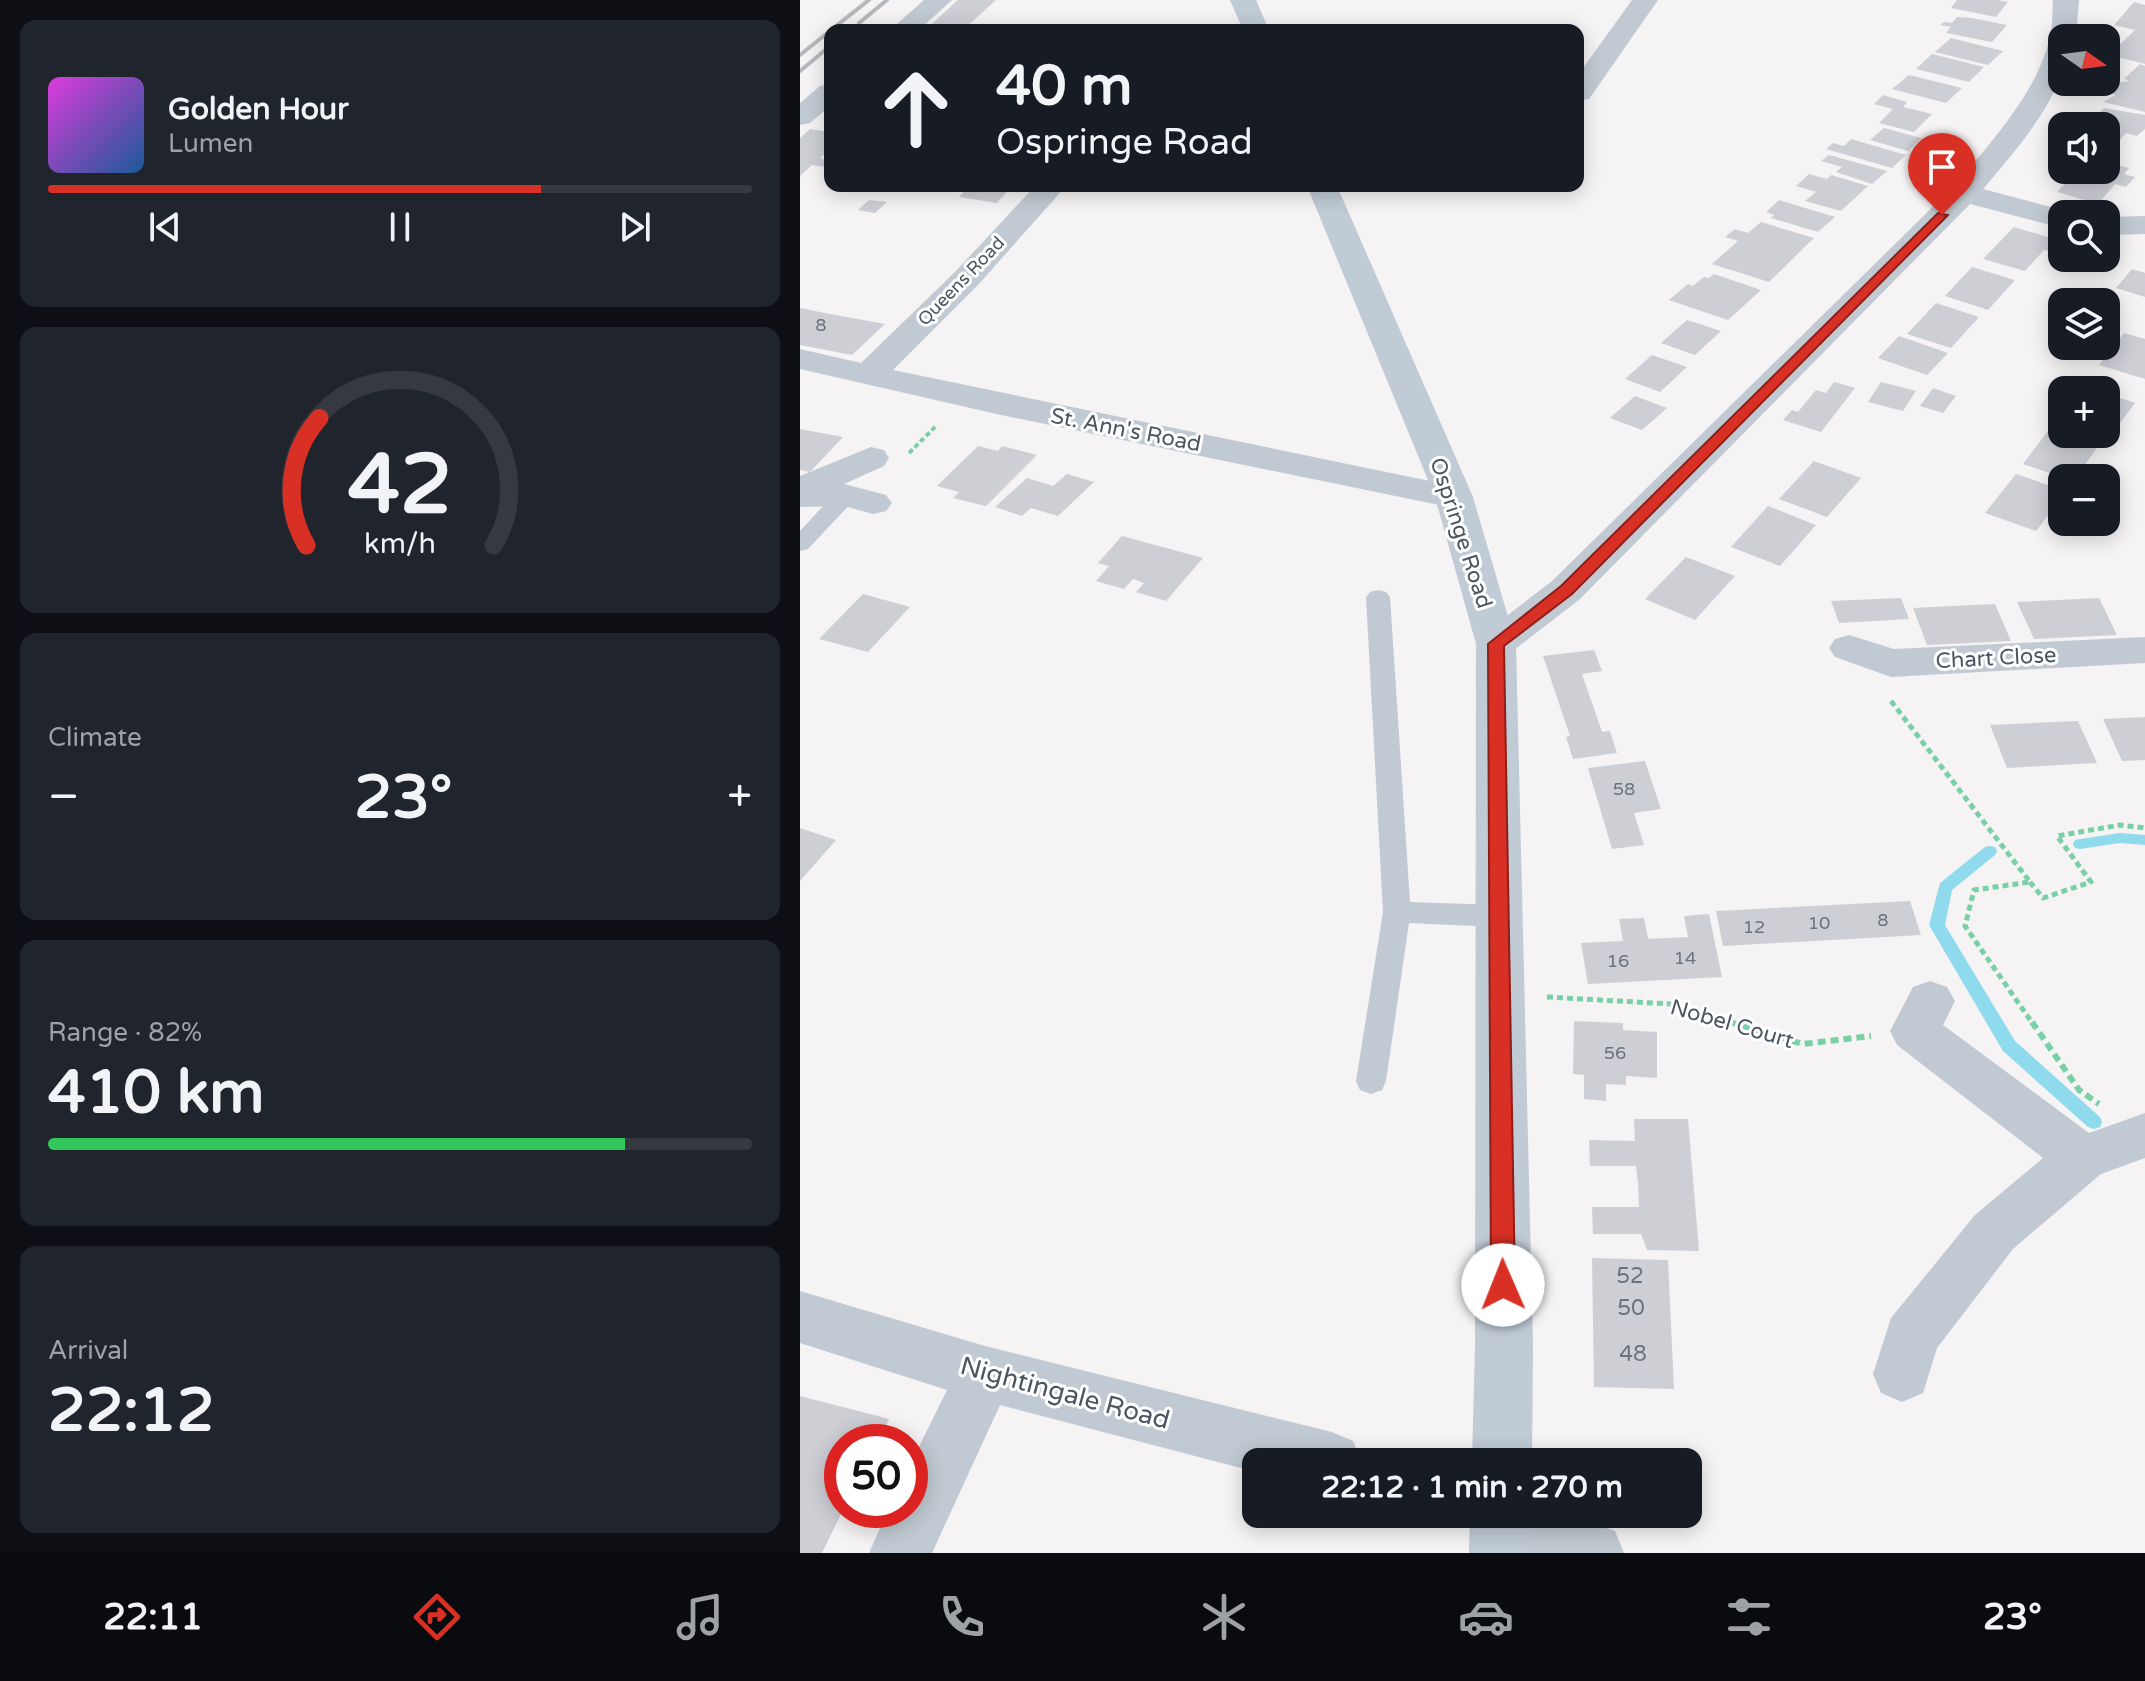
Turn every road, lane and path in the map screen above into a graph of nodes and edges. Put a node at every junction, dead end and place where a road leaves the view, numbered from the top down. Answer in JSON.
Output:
{"nodes":[{"id":1,"x":939,"y":0,"type":"edge"},
{"id":2,"x":1243,"y":0,"type":"edge"},
{"id":3,"x":1645,"y":0,"type":"edge"},
{"id":4,"x":2066,"y":0,"type":"edge"},
{"id":5,"x":910,"y":24,"type":"edge"},
{"id":6,"x":1253,"y":24,"type":"edge"},
{"id":7,"x":2064,"y":24,"type":"edge"},
{"id":8,"x":2048,"y":78,"type":"edge"},
{"id":9,"x":1587,"y":94,"type":"edge"},
{"id":10,"x":824,"y":97,"type":"edge"},
{"id":11,"x":800,"y":117,"type":"edge"},
{"id":12,"x":824,"y":119,"type":"edge"},
{"id":13,"x":1046,"y":192,"type":"edge"},
{"id":14,"x":1325,"y":192,"type":"edge"},
{"id":15,"x":1964,"y":193,"type":"junction"},
{"id":16,"x":2048,"y":215,"type":"edge"},
{"id":17,"x":2145,"y":225,"type":"edge"},
{"id":18,"x":2120,"y":226,"type":"edge"},
{"id":19,"x":800,"y":359,"type":"edge"},
{"id":20,"x":869,"y":374,"type":"junction"},
{"id":21,"x":871,"y":458,"type":"dead end"},
{"id":22,"x":800,"y":490,"type":"edge"},
{"id":23,"x":800,"y":496,"type":"edge"},
{"id":24,"x":1454,"y":497,"type":"junction"},
{"id":25,"x":860,"y":499,"type":"joint"},
{"id":26,"x":800,"y":544,"type":"edge"},
{"id":27,"x":1378,"y":597,"type":"dead end"},
{"id":28,"x":1496,"y":644,"type":"junction"},
{"id":29,"x":1849,"y":648,"type":"dead end"},
{"id":30,"x":2145,"y":650,"type":"edge"},
{"id":31,"x":1891,"y":663,"type":"junction"},
{"id":32,"x":2145,"y":828,"type":"edge"},
{"id":33,"x":2030,"y":882,"type":"junction"},
{"id":34,"x":1397,"y":912,"type":"junction"},
{"id":35,"x":1497,"y":916,"type":"junction"},
{"id":36,"x":1501,"y":998,"type":"junction"},
{"id":37,"x":1923,"y":1016,"type":"joint"},
{"id":38,"x":1371,"y":1081,"type":"dead end"},
{"id":39,"x":2144,"y":1135,"type":"edge"},
{"id":40,"x":2082,"y":1158,"type":"junction"},
{"id":41,"x":800,"y":1317,"type":"edge"},
{"id":42,"x":985,"y":1374,"type":"junction"},
{"id":43,"x":1902,"y":1374,"type":"dead end"},
{"id":44,"x":1277,"y":1448,"type":"edge"},
{"id":45,"x":1502,"y":1448,"type":"edge"},
{"id":46,"x":1501,"y":1532,"type":"edge"},
{"id":47,"x":900,"y":1553,"type":"edge"},
{"id":48,"x":1593,"y":1553,"type":"edge"}],
"edges":[{"from":1,"to":5,"type":"street"},
{"from":2,"to":6,"type":"main road"},
{"from":3,"to":9,"type":"street"},
{"from":4,"to":7,"type":"street"},
{"from":8,"to":15,"type":"street"},
{"from":10,"to":11,"type":"street"},
{"from":11,"to":12,"type":"street"},
{"from":13,"to":20,"type":"street","name":"Queens Road"},
{"from":14,"to":24,"type":"main road","name":"Ospringe Road"},
{"from":15,"to":16,"type":"street"},
{"from":15,"to":28,"type":"street"},
{"from":17,"to":18,"type":"street"},
{"from":19,"to":20,"type":"street","name":"St. Ann's Road"},
{"from":20,"to":24,"type":"street","name":"St. Ann's Road"},
{"from":21,"to":22,"type":"street"},
{"from":23,"to":25,"type":"street"},
{"from":24,"to":28,"type":"main road","name":"Ospringe Road"},
{"from":25,"to":26,"type":"lane"},
{"from":27,"to":34,"type":"lane"},
{"from":28,"to":35,"type":"main road","name":"Ospringe Road"},
{"from":29,"to":31,"type":"street","name":"Chart Close"},
{"from":30,"to":31,"type":"street","name":"Chart Close"},
{"from":31,"to":33,"type":"path"},
{"from":32,"to":33,"type":"path"},
{"from":33,"to":39,"type":"path"},
{"from":34,"to":35,"type":"lane"},
{"from":34,"to":38,"type":"lane"},
{"from":35,"to":36,"type":"main road","name":"Ospringe Road"},
{"from":36,"to":37,"type":"path","name":"Nobel Court"},
{"from":36,"to":45,"type":"main road","name":"Ospringe Road"},
{"from":37,"to":40,"type":"street"},
{"from":39,"to":40,"type":"street"},
{"from":40,"to":43,"type":"street"},
{"from":41,"to":42,"type":"street","name":"Nightingale Road"},
{"from":42,"to":44,"type":"street","name":"Nightingale Road"},
{"from":42,"to":47,"type":"street"},
{"from":46,"to":48,"type":"street"}]}
